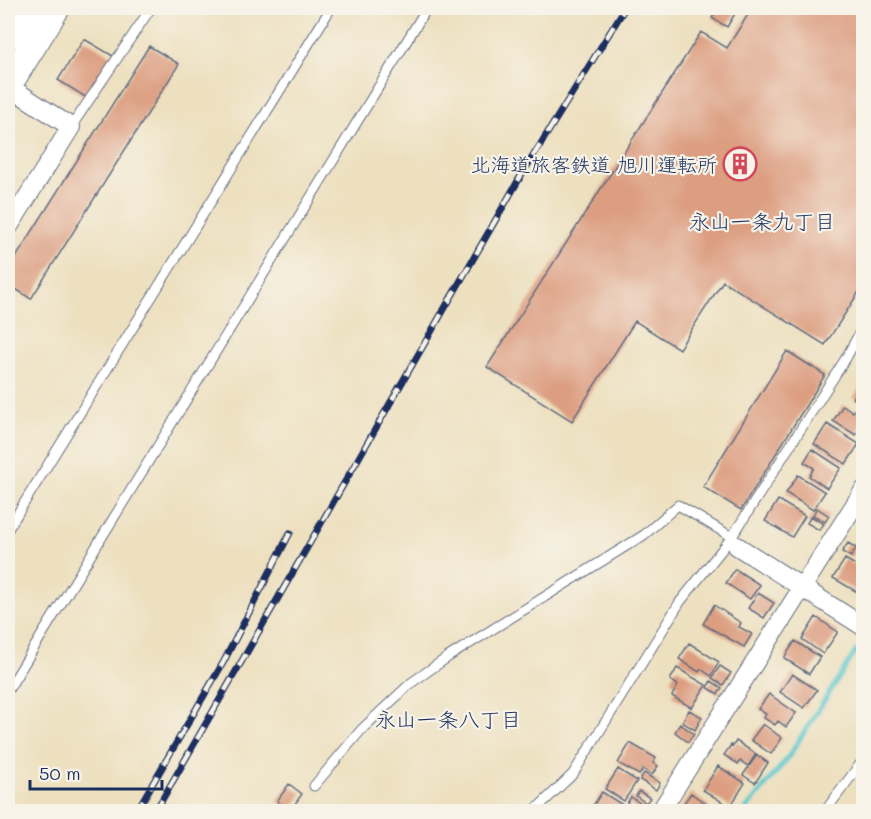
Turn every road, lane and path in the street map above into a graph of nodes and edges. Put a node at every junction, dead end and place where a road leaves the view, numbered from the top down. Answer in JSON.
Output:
{"nodes":[{"id":1,"x":25,"y":8,"type":"edge"},
{"id":2,"x":56,"y":8,"type":"edge"},
{"id":3,"x":151,"y":8,"type":"edge"},
{"id":4,"x":331,"y":8,"type":"edge"},
{"id":5,"x":428,"y":8,"type":"edge"},
{"id":6,"x":8,"y":36,"type":"edge"},
{"id":7,"x":8,"y":85,"type":"edge"},
{"id":8,"x":71,"y":127,"type":"junction"},
{"id":9,"x":8,"y":228,"type":"edge"},
{"id":10,"x":864,"y":325,"type":"edge"},
{"id":11,"x":864,"y":490,"type":"edge"},
{"id":12,"x":8,"y":529,"type":"edge"},
{"id":13,"x":735,"y":542,"type":"junction"},
{"id":14,"x":802,"y":588,"type":"junction"},
{"id":15,"x":864,"y":627,"type":"edge"},
{"id":16,"x":8,"y":690,"type":"edge"},
{"id":17,"x":864,"y":759,"type":"edge"},
{"id":18,"x":314,"y":786,"type":"dead end"},
{"id":19,"x":826,"y":810,"type":"dead end"},
{"id":20,"x":533,"y":812,"type":"edge"},
{"id":21,"x":660,"y":812,"type":"edge"}],
"edges":[{"from":1,"to":6,"type":"main road"},
{"from":2,"to":7,"type":"main road"},
{"from":3,"to":8,"type":"lane"},
{"from":4,"to":12,"type":"lane"},
{"from":5,"to":16,"type":"lane"},
{"from":7,"to":8,"type":"street"},
{"from":8,"to":9,"type":"street"},
{"from":10,"to":13,"type":"lane"},
{"from":11,"to":14,"type":"street"},
{"from":13,"to":14,"type":"street"},
{"from":13,"to":18,"type":"lane"},
{"from":13,"to":20,"type":"lane"},
{"from":14,"to":15,"type":"street"},
{"from":14,"to":21,"type":"street"},
{"from":17,"to":19,"type":"lane"}]}
